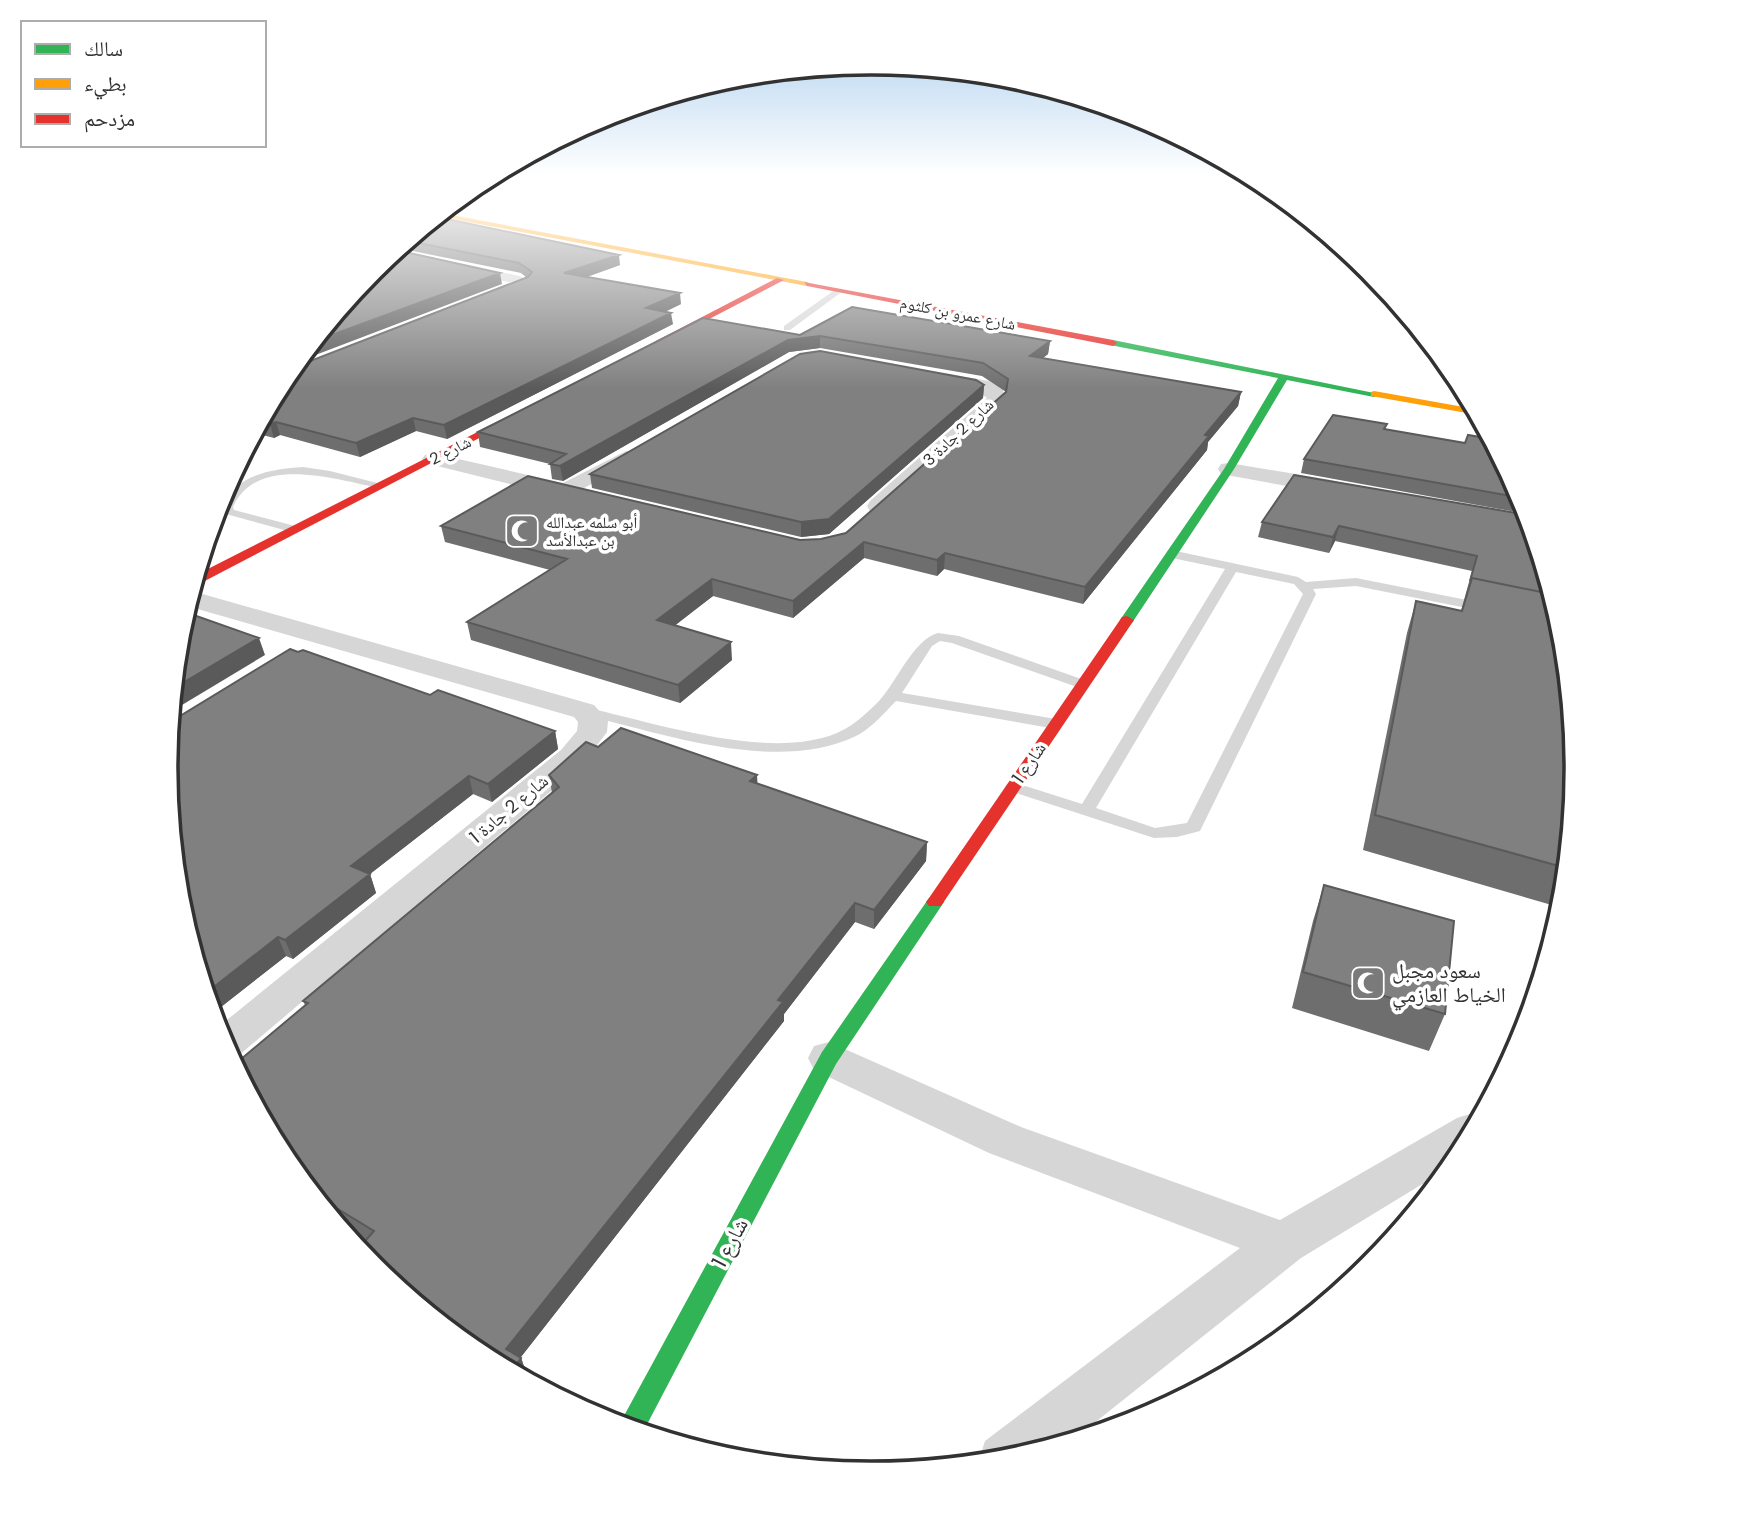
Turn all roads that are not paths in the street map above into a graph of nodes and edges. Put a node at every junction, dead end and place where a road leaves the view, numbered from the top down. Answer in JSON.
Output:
{"nodes":[{"id":1,"x":599,"y":246,"type":"edge"},
{"id":2,"x":404,"y":256,"type":"edge"},
{"id":3,"x":779,"y":280,"type":"junction"},
{"id":4,"x":839,"y":291,"type":"junction"},
{"id":5,"x":468,"y":306,"type":"edge"},
{"id":6,"x":787,"y":328,"type":"dead end"},
{"id":7,"x":643,"y":350,"type":"edge"},
{"id":8,"x":928,"y":376,"type":"edge"},
{"id":9,"x":1283,"y":378,"type":"junction"},
{"id":10,"x":544,"y":402,"type":"edge"},
{"id":11,"x":1463,"y":410,"type":"edge"},
{"id":12,"x":648,"y":444,"type":"edge"},
{"id":13,"x":432,"y":459,"type":"junction"},
{"id":14,"x":1229,"y":468,"type":"junction"},
{"id":15,"x":240,"y":483,"type":"edge"},
{"id":16,"x":246,"y":484,"type":"junction"},
{"id":17,"x":380,"y":485,"type":"junction"},
{"id":18,"x":566,"y":491,"type":"junction"},
{"id":19,"x":1352,"y":491,"type":"edge"},
{"id":20,"x":236,"y":493,"type":"edge"},
{"id":21,"x":592,"y":497,"type":"edge"},
{"id":22,"x":229,"y":510,"type":"edge"},
{"id":23,"x":867,"y":515,"type":"edge"},
{"id":24,"x":295,"y":529,"type":"junction"},
{"id":25,"x":1171,"y":554,"type":"junction"},
{"id":26,"x":1233,"y":567,"type":"junction"},
{"id":27,"x":206,"y":575,"type":"edge"},
{"id":28,"x":1305,"y":586,"type":"junction"},
{"id":29,"x":199,"y":601,"type":"edge"},
{"id":30,"x":1496,"y":610,"type":"edge"},
{"id":31,"x":320,"y":636,"type":"junction"},
{"id":32,"x":285,"y":657,"type":"edge"},
{"id":33,"x":1082,"y":684,"type":"junction"},
{"id":34,"x":893,"y":696,"type":"junction"},
{"id":35,"x":584,"y":711,"type":"junction"},
{"id":36,"x":1056,"y":724,"type":"junction"},
{"id":37,"x":1013,"y":787,"type":"junction"},
{"id":38,"x":1086,"y":811,"type":"junction"},
{"id":39,"x":233,"y":1037,"type":"edge"},
{"id":40,"x":829,"y":1058,"type":"junction"},
{"id":41,"x":1453,"y":1143,"type":"edge"},
{"id":42,"x":1284,"y":1243,"type":"junction"},
{"id":43,"x":636,"y":1419,"type":"edge"},
{"id":44,"x":1027,"y":1442,"type":"edge"}],
"edges":[{"from":1,"to":3,"type":"street","name":"شارع عمرو بن كلثوم"},
{"from":2,"to":5,"type":"street"},
{"from":3,"to":4,"type":"street","name":"شارع عمرو بن كلثوم"},
{"from":3,"to":7,"type":"street"},
{"from":4,"to":6,"type":"lane"},
{"from":4,"to":9,"type":"street","name":"شارع عمرو بن كلثوم"},
{"from":8,"to":23,"type":"street","name":"شارع 2 جادة 3"},
{"from":9,"to":11,"type":"street","name":"شارع عمرو بن كلثوم"},
{"from":9,"to":14,"type":"street","name":"شارع 1"},
{"from":10,"to":13,"type":"street","name":"شارع 2"},
{"from":12,"to":18,"type":"street"},
{"from":13,"to":17,"type":"street","name":"شارع 2"},
{"from":13,"to":18,"type":"street"},
{"from":14,"to":19,"type":"street"},
{"from":14,"to":25,"type":"street","name":"شارع 1"},
{"from":15,"to":16,"type":"lane"},
{"from":16,"to":17,"type":"lane"},
{"from":16,"to":20,"type":"lane"},
{"from":17,"to":24,"type":"street","name":"شارع 2"},
{"from":18,"to":21,"type":"street"},
{"from":22,"to":24,"type":"lane"},
{"from":24,"to":27,"type":"street","name":"شارع 2"},
{"from":25,"to":26,"type":"lane"},
{"from":25,"to":33,"type":"street","name":"شارع 1"},
{"from":26,"to":28,"type":"lane"},
{"from":26,"to":38,"type":"lane"},
{"from":28,"to":30,"type":"lane"},
{"from":28,"to":38,"type":"lane"},
{"from":29,"to":31,"type":"street"},
{"from":31,"to":32,"type":"street"},
{"from":31,"to":35,"type":"street"},
{"from":33,"to":34,"type":"lane"},
{"from":33,"to":36,"type":"street","name":"شارع 1"},
{"from":34,"to":35,"type":"lane"},
{"from":34,"to":36,"type":"lane"},
{"from":35,"to":39,"type":"street","name":"شارع 2 جادة 1"},
{"from":36,"to":37,"type":"street","name":"شارع 1"},
{"from":37,"to":38,"type":"lane"},
{"from":37,"to":40,"type":"street","name":"شارع 1"},
{"from":40,"to":42,"type":"street"},
{"from":40,"to":43,"type":"street","name":"شارع 1"},
{"from":41,"to":42,"type":"street"},
{"from":42,"to":44,"type":"street"}]}
